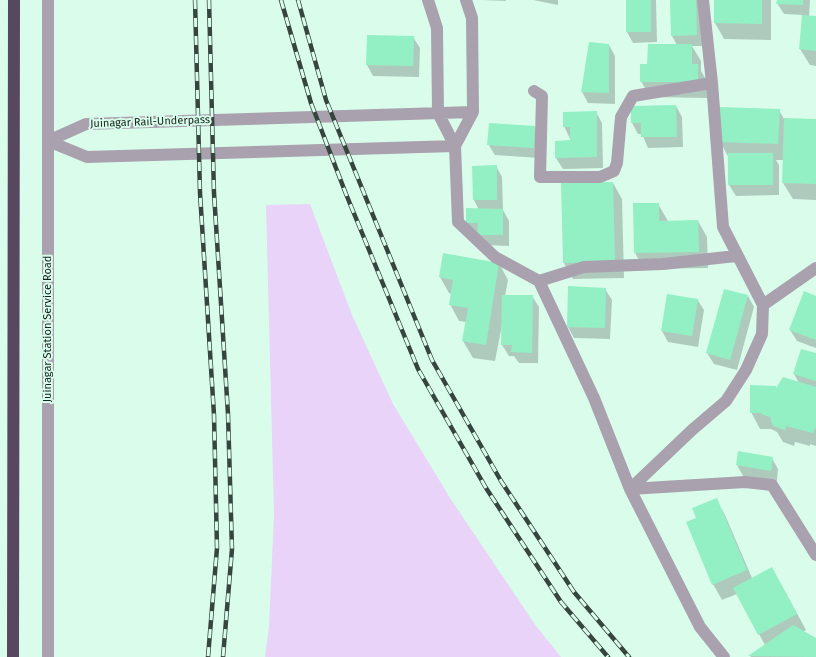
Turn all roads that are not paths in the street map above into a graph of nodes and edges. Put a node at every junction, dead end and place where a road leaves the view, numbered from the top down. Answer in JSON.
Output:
{"nodes":[{"id":1,"x":14,"y":0,"type":"edge"},
{"id":2,"x":48,"y":0,"type":"edge"},
{"id":3,"x":428,"y":0,"type":"edge"},
{"id":4,"x":466,"y":0,"type":"edge"},
{"id":5,"x":703,"y":0,"type":"edge"},
{"id":6,"x":712,"y":83,"type":"junction"},
{"id":7,"x":534,"y":91,"type":"dead end"},
{"id":8,"x":473,"y":112,"type":"junction"},
{"id":9,"x":438,"y":113,"type":"junction"},
{"id":10,"x":48,"y":141,"type":"junction"},
{"id":11,"x":455,"y":146,"type":"junction"},
{"id":12,"x":736,"y":256,"type":"junction"},
{"id":13,"x":816,"y":268,"type":"edge"},
{"id":14,"x":539,"y":281,"type":"junction"},
{"id":15,"x":763,"y":305,"type":"junction"},
{"id":16,"x":630,"y":489,"type":"junction"},
{"id":17,"x":816,"y":555,"type":"edge"},
{"id":18,"x":13,"y":657,"type":"edge"},
{"id":19,"x":48,"y":657,"type":"edge"},
{"id":20,"x":724,"y":657,"type":"edge"}],
"edges":[{"from":1,"to":18,"type":"highway"},
{"from":2,"to":10,"type":"street","name":"Juinagar Station Service Road"},
{"from":3,"to":9,"type":"street"},
{"from":4,"to":8,"type":"street"},
{"from":5,"to":6,"type":"street"},
{"from":6,"to":7,"type":"street"},
{"from":6,"to":12,"type":"street"},
{"from":8,"to":9,"type":"street","name":"Juinagar Rail-Underpass"},
{"from":8,"to":11,"type":"street"},
{"from":9,"to":10,"type":"street","name":"Juinagar Rail-Underpass"},
{"from":9,"to":11,"type":"street"},
{"from":10,"to":11,"type":"street"},
{"from":10,"to":19,"type":"street","name":"Juinagar Station Service Road"},
{"from":11,"to":14,"type":"street"},
{"from":12,"to":14,"type":"street"},
{"from":12,"to":15,"type":"street"},
{"from":13,"to":15,"type":"street"},
{"from":14,"to":16,"type":"street"},
{"from":15,"to":16,"type":"street"},
{"from":16,"to":17,"type":"street"},
{"from":16,"to":20,"type":"street"}]}
